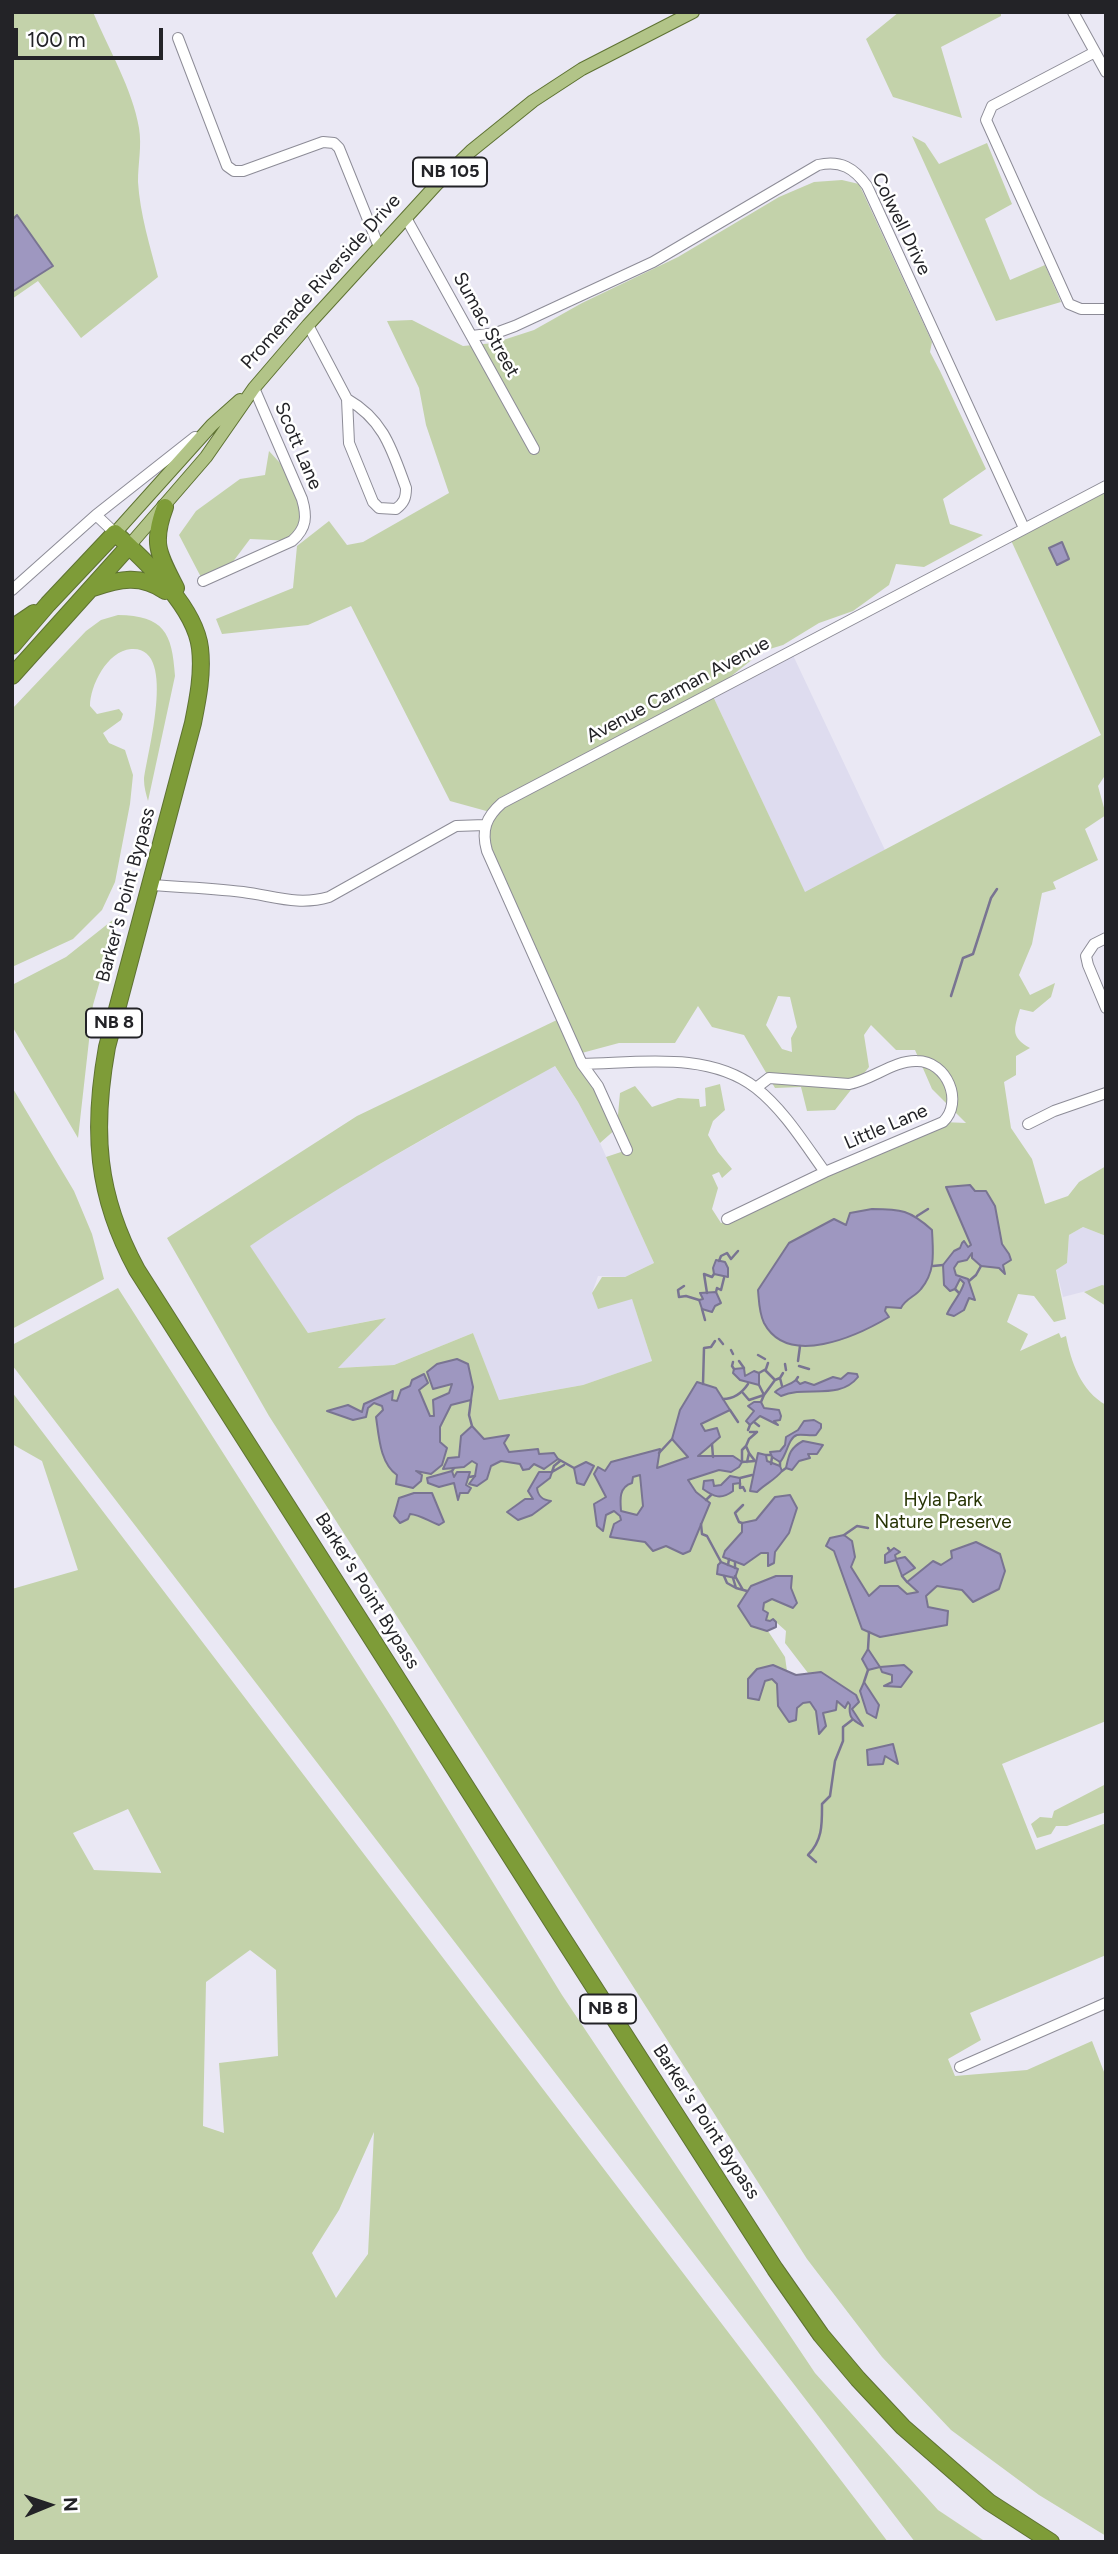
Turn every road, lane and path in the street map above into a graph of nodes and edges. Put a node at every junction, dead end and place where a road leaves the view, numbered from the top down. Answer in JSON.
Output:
{"nodes":[{"id":1,"x":693,"y":12,"type":"edge"},
{"id":2,"x":1073,"y":12,"type":"edge"},
{"id":3,"x":178,"y":38,"type":"dead end"},
{"id":4,"x":1096,"y":52,"type":"junction"},
{"id":5,"x":1106,"y":72,"type":"edge"},
{"id":6,"x":406,"y":218,"type":"junction"},
{"id":7,"x":379,"y":247,"type":"junction"},
{"id":8,"x":1106,"y":309,"type":"edge"},
{"id":9,"x":308,"y":325,"type":"junction"},
{"id":10,"x":472,"y":336,"type":"junction"},
{"id":11,"x":254,"y":388,"type":"junction"},
{"id":12,"x":347,"y":399,"type":"junction"},
{"id":13,"x":212,"y":425,"type":"junction"},
{"id":14,"x":534,"y":449,"type":"dead end"},
{"id":15,"x":1106,"y":486,"type":"edge"},
{"id":16,"x":165,"y":507,"type":"junction"},
{"id":17,"x":96,"y":515,"type":"junction"},
{"id":18,"x":1024,"y":528,"type":"junction"},
{"id":19,"x":115,"y":533,"type":"junction"},
{"id":20,"x":129,"y":546,"type":"junction"},
{"id":21,"x":203,"y":581,"type":"dead end"},
{"id":22,"x":91,"y":589,"type":"junction"},
{"id":23,"x":12,"y":590,"type":"edge"},
{"id":24,"x":48,"y":604,"type":"junction"},
{"id":25,"x":184,"y":606,"type":"junction"},
{"id":26,"x":12,"y":628,"type":"edge"},
{"id":27,"x":12,"y":646,"type":"edge"},
{"id":28,"x":12,"y":676,"type":"edge"},
{"id":29,"x":485,"y":825,"type":"junction"},
{"id":30,"x":150,"y":885,"type":"junction"},
{"id":31,"x":1106,"y":938,"type":"edge"},
{"id":32,"x":1106,"y":1008,"type":"edge"},
{"id":33,"x":582,"y":1064,"type":"junction"},
{"id":34,"x":756,"y":1088,"type":"junction"},
{"id":35,"x":1106,"y":1093,"type":"edge"},
{"id":36,"x":1028,"y":1124,"type":"dead end"},
{"id":37,"x":627,"y":1150,"type":"dead end"},
{"id":38,"x":825,"y":1172,"type":"junction"},
{"id":39,"x":727,"y":1219,"type":"dead end"},
{"id":40,"x":1106,"y":2003,"type":"edge"},
{"id":41,"x":960,"y":2067,"type":"dead end"},
{"id":42,"x":1051,"y":2542,"type":"edge"}],
"edges":[{"from":1,"to":6,"type":"main road","name":"Promenade Riverside Drive","number":"NB 105"},
{"from":2,"to":4,"type":"street"},
{"from":3,"to":7,"type":"street"},
{"from":4,"to":5,"type":"street"},
{"from":4,"to":8,"type":"street"},
{"from":6,"to":7,"type":"main road","name":"Promenade Riverside Drive","number":"NB 105"},
{"from":6,"to":10,"type":"street","name":"Sumac Street"},
{"from":7,"to":9,"type":"main road","name":"Promenade Riverside Drive","number":"NB 105"},
{"from":9,"to":11,"type":"main road","name":"Promenade Riverside Drive","number":"NB 105"},
{"from":9,"to":12,"type":"street"},
{"from":10,"to":14,"type":"street","name":"Sumac Street"},
{"from":10,"to":18,"type":"street","name":"Colwell Drive"},
{"from":11,"to":13,"type":"main road","name":"Promenade Riverside Drive","number":"NB 105"},
{"from":11,"to":16,"type":"main road","name":"Promenade Riverside Drive","number":"NB 105"},
{"from":11,"to":21,"type":"street","name":"Scott Lane"},
{"from":12,"to":12,"type":"street"},
{"from":13,"to":17,"type":"street"},
{"from":13,"to":19,"type":"main road","name":"Promenade Riverside Drive","number":"NB 105"},
{"from":15,"to":18,"type":"street","name":"Avenue Carman Avenue"},
{"from":16,"to":20,"type":"main road","name":"Promenade Riverside Drive","number":"NB 105"},
{"from":16,"to":25,"type":"highway"},
{"from":17,"to":19,"type":"street"},
{"from":17,"to":23,"type":"street"},
{"from":18,"to":29,"type":"street","name":"Avenue Carman Avenue"},
{"from":19,"to":20,"type":"highway","name":"Barker's Point Bypass","number":"NB 8"},
{"from":19,"to":24,"type":"highway","name":"Promenade Riverside Drive","number":"NB 105"},
{"from":20,"to":22,"type":"highway","name":"Promenade Riverside Drive","number":"NB 105"},
{"from":20,"to":25,"type":"highway","name":"Barker's Point Bypass","number":"NB 8"},
{"from":22,"to":25,"type":"highway"},
{"from":22,"to":28,"type":"highway","name":"Promenade Riverside Drive","number":"NB 105"},
{"from":24,"to":26,"type":"highway"},
{"from":24,"to":27,"type":"highway","name":"Promenade Riverside Drive","number":"NB 105"},
{"from":25,"to":30,"type":"highway","name":"Barker's Point Bypass","number":"NB 8"},
{"from":29,"to":30,"type":"street"},
{"from":29,"to":33,"type":"street"},
{"from":30,"to":42,"type":"highway","name":"Barker's Point Bypass","number":"NB 8"},
{"from":31,"to":32,"type":"street"},
{"from":33,"to":34,"type":"street"},
{"from":33,"to":37,"type":"street"},
{"from":34,"to":38,"type":"street"},
{"from":34,"to":38,"type":"street","name":"Little Lane"},
{"from":35,"to":36,"type":"street"},
{"from":38,"to":39,"type":"street","name":"Little Lane"},
{"from":40,"to":41,"type":"street"}]}
